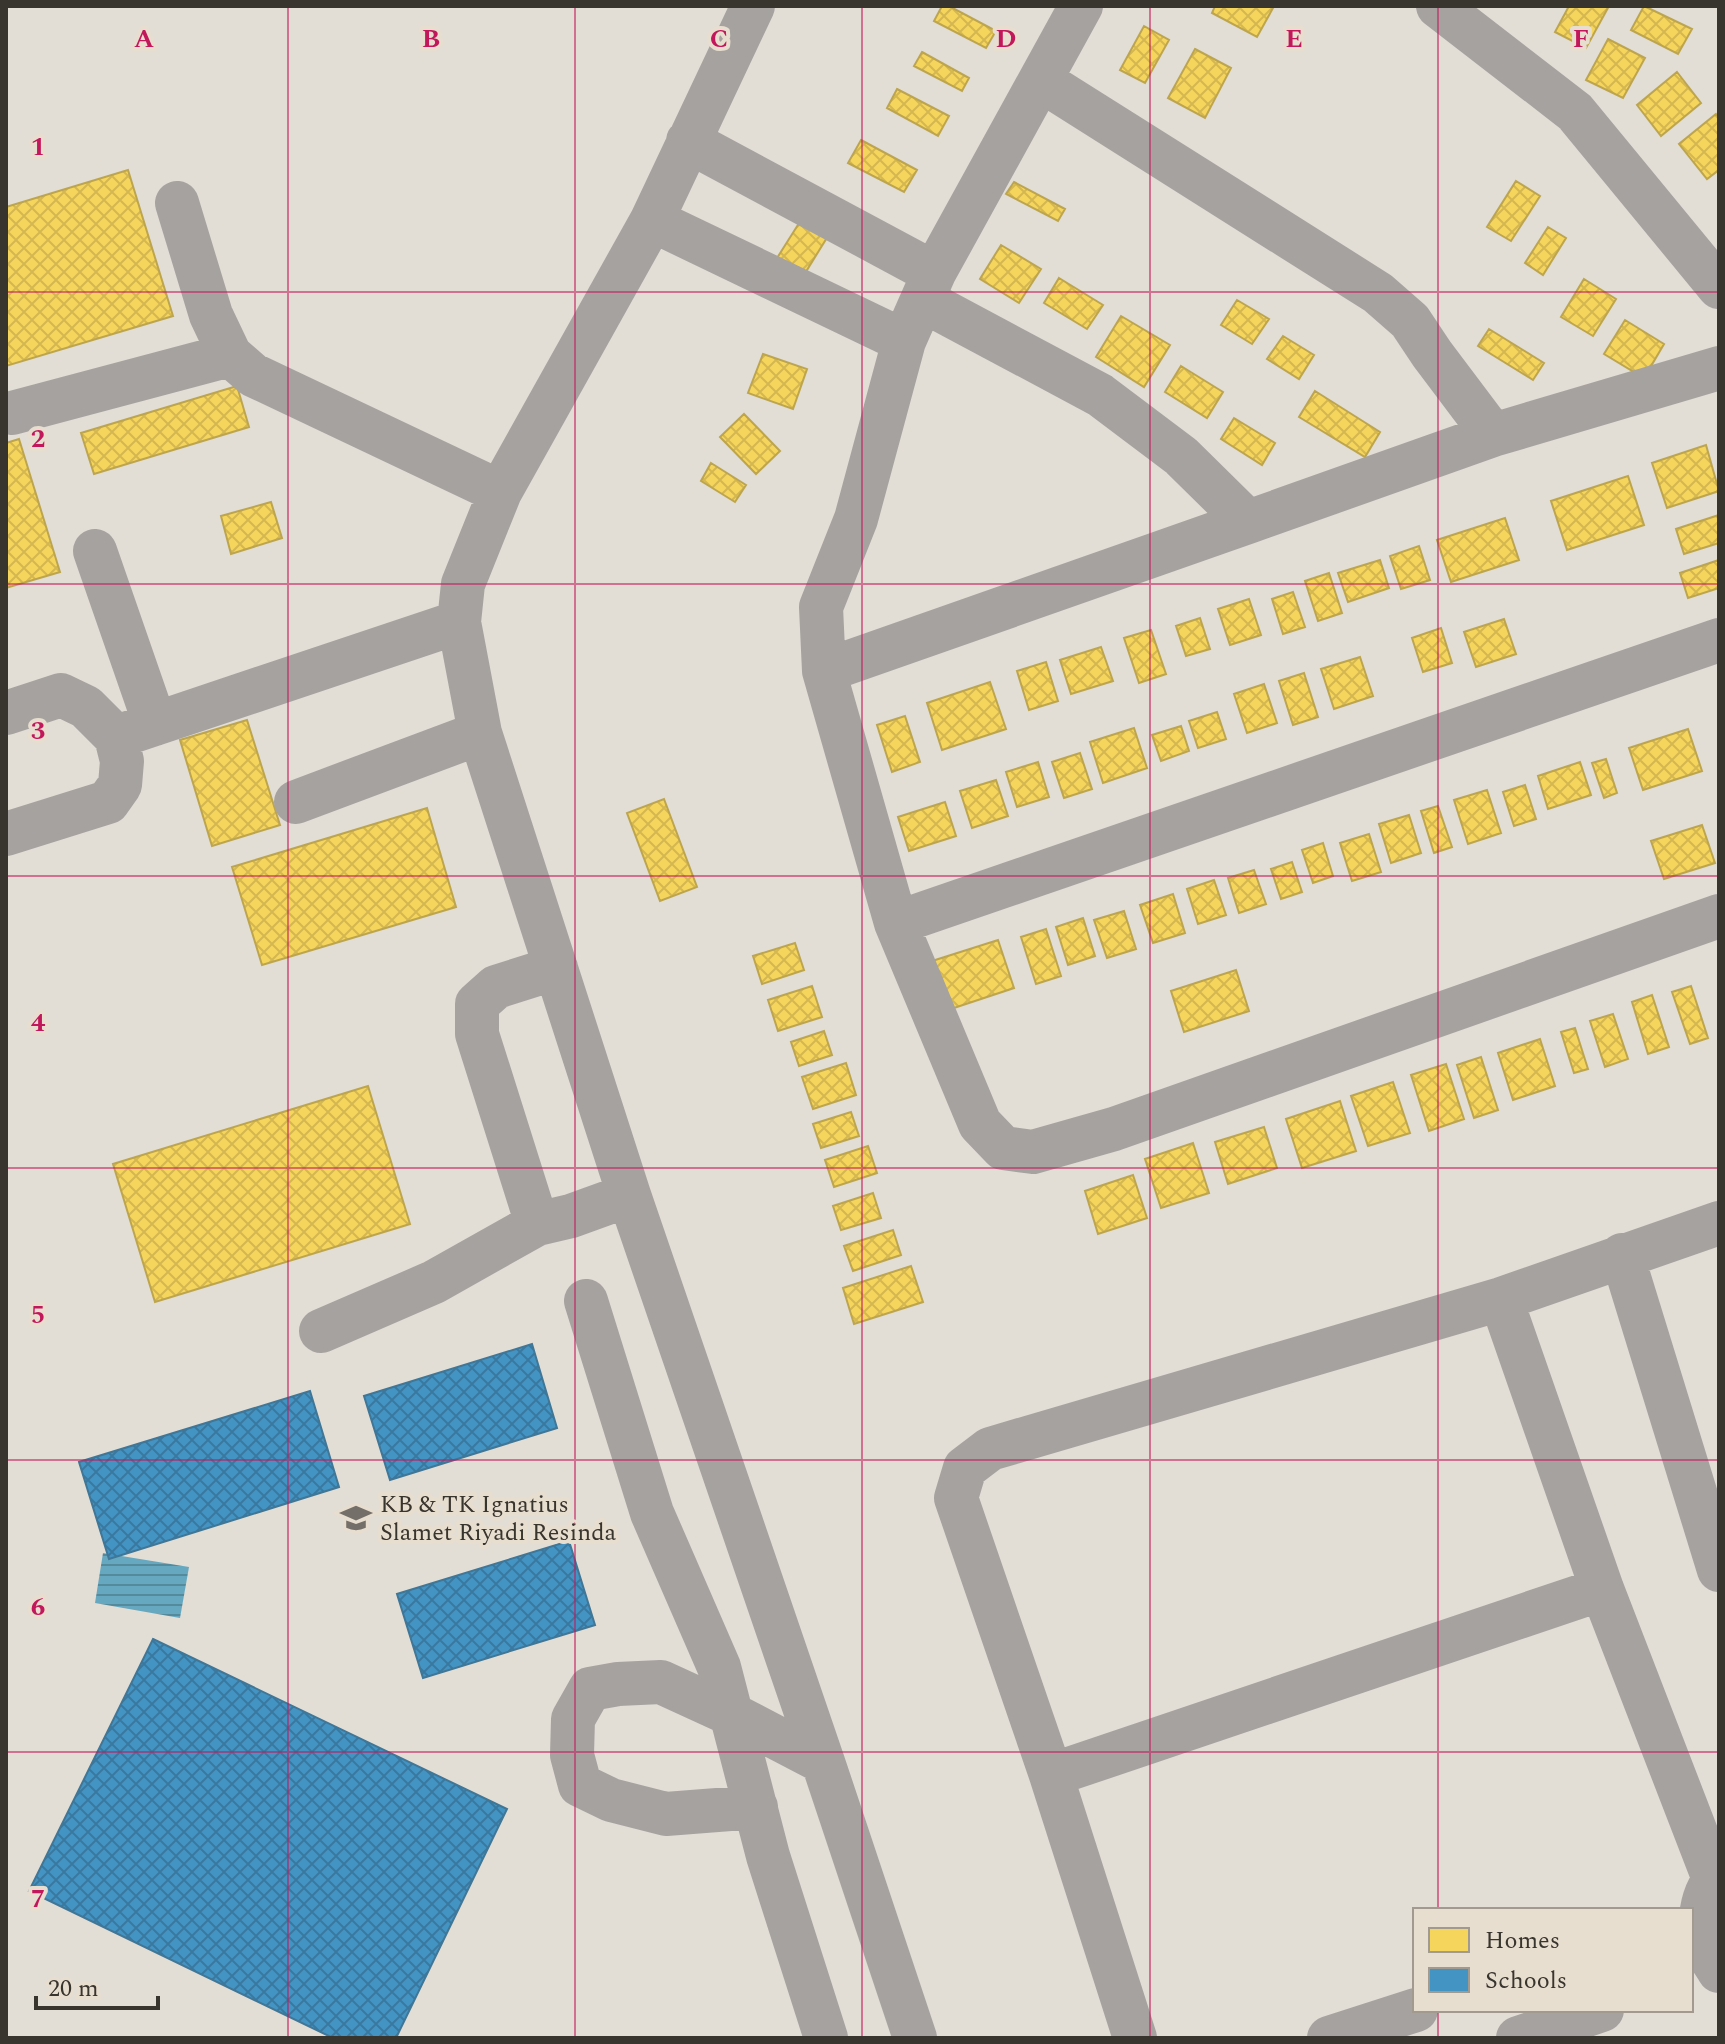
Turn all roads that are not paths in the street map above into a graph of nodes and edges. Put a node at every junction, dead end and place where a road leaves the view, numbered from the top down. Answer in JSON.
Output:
{"nodes":[{"id":1,"x":753,"y":6,"type":"edge"},
{"id":2,"x":1081,"y":6,"type":"edge"},
{"id":3,"x":1438,"y":6,"type":"edge"},
{"id":4,"x":1042,"y":81,"type":"junction"},
{"id":5,"x":688,"y":141,"type":"junction"},
{"id":6,"x":177,"y":203,"type":"dead end"},
{"id":7,"x":652,"y":220,"type":"junction"},
{"id":8,"x":929,"y":287,"type":"junction"},
{"id":9,"x":1719,"y":287,"type":"edge"},
{"id":10,"x":904,"y":341,"type":"junction"},
{"id":11,"x":230,"y":355,"type":"junction"},
{"id":12,"x":1719,"y":368,"type":"edge"},
{"id":13,"x":12,"y":413,"type":"dead end"},
{"id":14,"x":1493,"y":435,"type":"junction"},
{"id":15,"x":500,"y":492,"type":"junction"},
{"id":16,"x":1248,"y":522,"type":"junction"},
{"id":17,"x":95,"y":551,"type":"dead end"},
{"id":18,"x":459,"y":622,"type":"junction"},
{"id":19,"x":1719,"y":640,"type":"edge"},
{"id":20,"x":824,"y":671,"type":"junction"},
{"id":21,"x":6,"y":713,"type":"edge"},
{"id":22,"x":135,"y":731,"type":"junction"},
{"id":23,"x":480,"y":733,"type":"junction"},
{"id":24,"x":296,"y":802,"type":"dead end"},
{"id":25,"x":6,"y":834,"type":"edge"},
{"id":26,"x":1719,"y":916,"type":"edge"},
{"id":27,"x":896,"y":923,"type":"junction"},
{"id":28,"x":556,"y":968,"type":"junction"},
{"id":29,"x":629,"y":1195,"type":"junction"},
{"id":30,"x":1719,"y":1223,"type":"edge"},
{"id":31,"x":537,"y":1224,"type":"junction"},
{"id":32,"x":1622,"y":1255,"type":"junction"},
{"id":33,"x":1501,"y":1299,"type":"junction"},
{"id":34,"x":586,"y":1301,"type":"dead end"},
{"id":35,"x":321,"y":1331,"type":"dead end"},
{"id":36,"x":1717,"y":1555,"type":"edge"},
{"id":37,"x":1602,"y":1589,"type":"junction"},
{"id":38,"x":733,"y":1715,"type":"junction"},
{"id":39,"x":823,"y":1762,"type":"junction"},
{"id":40,"x":1051,"y":1775,"type":"junction"},
{"id":41,"x":756,"y":1807,"type":"junction"},
{"id":42,"x":1706,"y":1898,"type":"edge"},
{"id":43,"x":1719,"y":1971,"type":"edge"},
{"id":44,"x":1693,"y":1980,"type":"edge"},
{"id":45,"x":1413,"y":2011,"type":"edge"},
{"id":46,"x":1596,"y":2012,"type":"edge"},
{"id":47,"x":826,"y":2038,"type":"edge"},
{"id":48,"x":915,"y":2038,"type":"edge"},
{"id":49,"x":1135,"y":2038,"type":"edge"},
{"id":50,"x":1329,"y":2038,"type":"edge"},
{"id":51,"x":1518,"y":2038,"type":"edge"}],
"edges":[{"from":1,"to":5,"type":"street"},
{"from":2,"to":4,"type":"street"},
{"from":3,"to":9,"type":"street"},
{"from":4,"to":8,"type":"street"},
{"from":4,"to":14,"type":"street"},
{"from":5,"to":7,"type":"street"},
{"from":5,"to":8,"type":"street"},
{"from":6,"to":11,"type":"street"},
{"from":7,"to":10,"type":"street"},
{"from":7,"to":15,"type":"street"},
{"from":8,"to":10,"type":"street"},
{"from":8,"to":16,"type":"street"},
{"from":10,"to":20,"type":"street"},
{"from":11,"to":13,"type":"street"},
{"from":11,"to":15,"type":"street"},
{"from":12,"to":14,"type":"street"},
{"from":14,"to":16,"type":"street"},
{"from":15,"to":18,"type":"street"},
{"from":16,"to":20,"type":"street"},
{"from":17,"to":22,"type":"street"},
{"from":18,"to":22,"type":"street"},
{"from":18,"to":23,"type":"street"},
{"from":19,"to":27,"type":"street"},
{"from":20,"to":27,"type":"street"},
{"from":21,"to":22,"type":"street"},
{"from":22,"to":25,"type":"street"},
{"from":23,"to":24,"type":"street"},
{"from":23,"to":28,"type":"street"},
{"from":26,"to":27,"type":"street"},
{"from":28,"to":29,"type":"street"},
{"from":28,"to":31,"type":"street"},
{"from":29,"to":31,"type":"street"},
{"from":29,"to":39,"type":"street"},
{"from":30,"to":32,"type":"street"},
{"from":31,"to":35,"type":"street"},
{"from":32,"to":33,"type":"street"},
{"from":32,"to":36,"type":"street"},
{"from":33,"to":37,"type":"street"},
{"from":33,"to":40,"type":"street"},
{"from":34,"to":38,"type":"street"},
{"from":37,"to":40,"type":"street"},
{"from":37,"to":42,"type":"street"},
{"from":38,"to":39,"type":"street"},
{"from":38,"to":41,"type":"street"},
{"from":38,"to":41,"type":"street"},
{"from":39,"to":48,"type":"street"},
{"from":40,"to":49,"type":"street"},
{"from":41,"to":47,"type":"street"},
{"from":42,"to":43,"type":"street"},
{"from":43,"to":44,"type":"street"},
{"from":45,"to":50,"type":"street"},
{"from":46,"to":51,"type":"street"}]}
